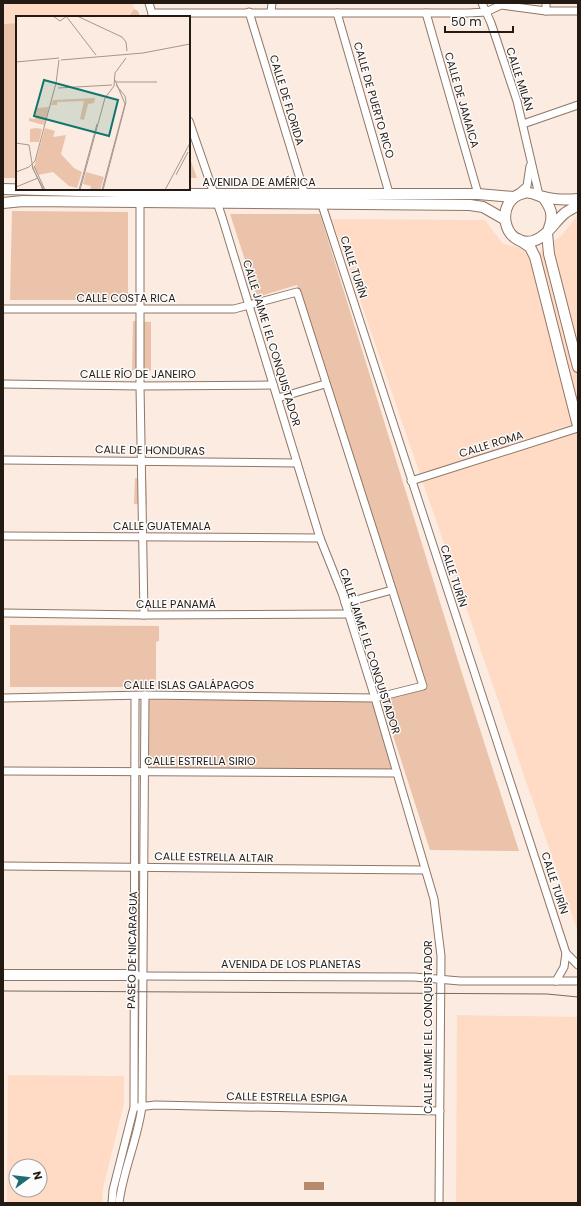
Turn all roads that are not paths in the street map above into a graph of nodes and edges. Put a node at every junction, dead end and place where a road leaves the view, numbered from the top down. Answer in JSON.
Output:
{"nodes":[{"id":1,"x":149,"y":3,"type":"edge"},
{"id":2,"x":272,"y":3,"type":"edge"},
{"id":3,"x":482,"y":3,"type":"edge"},
{"id":4,"x":546,"y":3,"type":"edge"},
{"id":5,"x":546,"y":11,"type":"junction"},
{"id":6,"x":578,"y":11,"type":"edge"},
{"id":7,"x":249,"y":12,"type":"junction"},
{"id":8,"x":271,"y":12,"type":"junction"},
{"id":9,"x":486,"y":12,"type":"junction"},
{"id":10,"x":337,"y":13,"type":"junction"},
{"id":11,"x":426,"y":13,"type":"junction"},
{"id":12,"x":152,"y":15,"type":"edge"},
{"id":13,"x":578,"y":105,"type":"edge"},
{"id":14,"x":190,"y":124,"type":"edge"},
{"id":15,"x":523,"y":124,"type":"junction"},
{"id":16,"x":531,"y":163,"type":"junction"},
{"id":17,"x":3,"y":190,"type":"edge"},
{"id":18,"x":389,"y":193,"type":"junction"},
{"id":19,"x":478,"y":194,"type":"junction"},
{"id":20,"x":305,"y":195,"type":"junction"},
{"id":21,"x":515,"y":196,"type":"junction"},
{"id":22,"x":541,"y":196,"type":"junction"},
{"id":23,"x":216,"y":199,"type":"junction"},
{"id":24,"x":578,"y":199,"type":"edge"},
{"id":25,"x":3,"y":203,"type":"edge"},
{"id":26,"x":140,"y":203,"type":"junction"},
{"id":27,"x":322,"y":205,"type":"junction"},
{"id":28,"x":578,"y":205,"type":"edge"},
{"id":29,"x":504,"y":219,"type":"junction"},
{"id":30,"x":548,"y":231,"type":"junction"},
{"id":31,"x":518,"y":239,"type":"junction"},
{"id":32,"x":249,"y":306,"type":"junction"},
{"id":33,"x":3,"y":309,"type":"edge"},
{"id":34,"x":140,"y":309,"type":"junction"},
{"id":35,"x":578,"y":367,"type":"edge"},
{"id":36,"x":3,"y":384,"type":"edge"},
{"id":37,"x":326,"y":384,"type":"junction"},
{"id":38,"x":273,"y":385,"type":"junction"},
{"id":39,"x":140,"y":386,"type":"junction"},
{"id":40,"x":278,"y":398,"type":"junction"},
{"id":41,"x":578,"y":427,"type":"edge"},
{"id":42,"x":3,"y":460,"type":"edge"},
{"id":43,"x":141,"y":461,"type":"junction"},
{"id":44,"x":297,"y":463,"type":"junction"},
{"id":45,"x":411,"y":481,"type":"junction"},
{"id":46,"x":3,"y":536,"type":"edge"},
{"id":47,"x":142,"y":536,"type":"junction"},
{"id":48,"x":320,"y":538,"type":"junction"},
{"id":49,"x":392,"y":590,"type":"junction"},
{"id":50,"x":345,"y":603,"type":"junction"},
{"id":51,"x":3,"y":613,"type":"edge"},
{"id":52,"x":348,"y":614,"type":"junction"},
{"id":53,"x":144,"y":615,"type":"junction"},
{"id":54,"x":145,"y":695,"type":"junction"},
{"id":55,"x":135,"y":696,"type":"junction"},
{"id":56,"x":3,"y":698,"type":"edge"},
{"id":57,"x":375,"y":698,"type":"junction"},
{"id":58,"x":3,"y":771,"type":"edge"},
{"id":59,"x":136,"y":772,"type":"junction"},
{"id":60,"x":145,"y":772,"type":"junction"},
{"id":61,"x":397,"y":773,"type":"junction"},
{"id":62,"x":3,"y":866,"type":"edge"},
{"id":63,"x":135,"y":867,"type":"junction"},
{"id":64,"x":144,"y":867,"type":"junction"},
{"id":65,"x":425,"y":870,"type":"junction"},
{"id":66,"x":566,"y":952,"type":"junction"},
{"id":67,"x":578,"y":965,"type":"edge"},
{"id":68,"x":3,"y":975,"type":"edge"},
{"id":69,"x":138,"y":976,"type":"junction"},
{"id":70,"x":440,"y":980,"type":"junction"},
{"id":71,"x":556,"y":981,"type":"junction"},
{"id":72,"x":578,"y":981,"type":"edge"},
{"id":73,"x":142,"y":1106,"type":"junction"},
{"id":74,"x":134,"y":1107,"type":"junction"},
{"id":75,"x":440,"y":1111,"type":"junction"},
{"id":76,"x":112,"y":1203,"type":"edge"},
{"id":77,"x":119,"y":1203,"type":"edge"},
{"id":78,"x":439,"y":1203,"type":"edge"}],
"edges":[{"from":1,"to":12,"type":"street"},
{"from":2,"to":8,"type":"street"},
{"from":3,"to":9,"type":"street","name":"CALLE MILÁN"},
{"from":4,"to":5,"type":"street"},
{"from":5,"to":6,"type":"street"},
{"from":5,"to":9,"type":"street"},
{"from":7,"to":8,"type":"street"},
{"from":7,"to":12,"type":"street"},
{"from":7,"to":20,"type":"street","name":"CALLE DE FLORIDA"},
{"from":8,"to":10,"type":"street"},
{"from":9,"to":11,"type":"street"},
{"from":9,"to":15,"type":"street","name":"CALLE MILÁN"},
{"from":10,"to":11,"type":"street"},
{"from":10,"to":18,"type":"street","name":"CALLE DE PUERTO RICO"},
{"from":11,"to":19,"type":"street","name":"CALLE DE JAMAICA"},
{"from":13,"to":15,"type":"street"},
{"from":14,"to":23,"type":"street","name":"CALLE JAIME I EL CONQUISTADOR"},
{"from":15,"to":16,"type":"street","name":"CALLE MILÁN"},
{"from":16,"to":21,"type":"street"},
{"from":16,"to":22,"type":"street","name":"CALLE MILÁN"},
{"from":17,"to":23,"type":"main road","name":"AVENIDA DE AMÉRICA"},
{"from":18,"to":19,"type":"main road","name":"AVENIDA DE AMÉRICA"},
{"from":18,"to":20,"type":"main road","name":"AVENIDA DE AMÉRICA"},
{"from":19,"to":21,"type":"main road","name":"AVENIDA DE AMÉRICA"},
{"from":20,"to":23,"type":"main road","name":"AVENIDA DE AMÉRICA"},
{"from":21,"to":22,"type":"main road"},
{"from":21,"to":29,"type":"main road"},
{"from":22,"to":24,"type":"main road"},
{"from":22,"to":30,"type":"main road"},
{"from":23,"to":26,"type":"main road","name":"AVENIDA DE AMÉRICA"},
{"from":23,"to":27,"type":"main road","name":"AVENIDA DE AMÉRICA"},
{"from":23,"to":32,"type":"street","name":"CALLE JAIME I EL CONQUISTADOR"},
{"from":25,"to":26,"type":"main road","name":"AVENIDA DE AMÉRICA"},
{"from":26,"to":34,"type":"street"},
{"from":27,"to":29,"type":"main road","name":"AVENIDA DE AMÉRICA"},
{"from":27,"to":45,"type":"street","name":"CALLE TURÍN"},
{"from":28,"to":30,"type":"main road"},
{"from":29,"to":31,"type":"main road"},
{"from":30,"to":31,"type":"main road"},
{"from":30,"to":35,"type":"main road"},
{"from":31,"to":41,"type":"main road"},
{"from":32,"to":34,"type":"street","name":"CALLE COSTA RICA"},
{"from":32,"to":37,"type":"street","name":"CALLE COSTA RICA"},
{"from":32,"to":38,"type":"street","name":"CALLE JAIME I EL CONQUISTADOR"},
{"from":33,"to":34,"type":"street","name":"CALLE COSTA RICA"},
{"from":34,"to":39,"type":"street"},
{"from":36,"to":39,"type":"street","name":"CALLE RÍO DE JANEIRO"},
{"from":37,"to":40,"type":"street"},
{"from":37,"to":49,"type":"street"},
{"from":38,"to":39,"type":"street","name":"CALLE RÍO DE JANEIRO"},
{"from":38,"to":40,"type":"street","name":"CALLE JAIME I EL CONQUISTADOR"},
{"from":39,"to":43,"type":"street"},
{"from":40,"to":44,"type":"street","name":"CALLE JAIME I EL CONQUISTADOR"},
{"from":41,"to":45,"type":"street","name":"CALLE ROMA"},
{"from":42,"to":43,"type":"street","name":"CALLE DE HONDURAS"},
{"from":43,"to":44,"type":"street","name":"CALLE DE HONDURAS"},
{"from":43,"to":47,"type":"street"},
{"from":44,"to":48,"type":"street","name":"CALLE JAIME I EL CONQUISTADOR"},
{"from":45,"to":66,"type":"street","name":"CALLE TURÍN"},
{"from":46,"to":47,"type":"street","name":"CALLE GUATEMALA"},
{"from":47,"to":48,"type":"street","name":"CALLE GUATEMALA"},
{"from":47,"to":53,"type":"street"},
{"from":48,"to":50,"type":"street","name":"CALLE JAIME I EL CONQUISTADOR"},
{"from":49,"to":50,"type":"street"},
{"from":49,"to":57,"type":"street","name":"CALLE ISLAS GALÁPAGOS"},
{"from":50,"to":52,"type":"street","name":"CALLE JAIME I EL CONQUISTADOR"},
{"from":51,"to":53,"type":"street","name":"CALLE PANAMÁ"},
{"from":52,"to":53,"type":"street","name":"CALLE PANAMÁ"},
{"from":52,"to":57,"type":"street","name":"CALLE JAIME I EL CONQUISTADOR"},
{"from":54,"to":55,"type":"street","name":"CALLE ISLAS GALÁPAGOS"},
{"from":54,"to":57,"type":"street","name":"CALLE ISLAS GALÁPAGOS"},
{"from":54,"to":60,"type":"street","name":"PASEO DE NICARAGUA"},
{"from":55,"to":56,"type":"street","name":"CALLE ISLAS GALÁPAGOS"},
{"from":55,"to":59,"type":"street","name":"PASEO DE NICARAGUA"},
{"from":57,"to":61,"type":"street","name":"CALLE JAIME I EL CONQUISTADOR"},
{"from":58,"to":59,"type":"street","name":"CALLE ESTRELLA SIRIO"},
{"from":59,"to":60,"type":"street","name":"CALLE ESTRELLA SIRIO"},
{"from":59,"to":63,"type":"street","name":"PASEO DE NICARAGUA"},
{"from":60,"to":61,"type":"street","name":"CALLE ESTRELLA SIRIO"},
{"from":60,"to":64,"type":"street","name":"PASEO DE NICARAGUA"},
{"from":61,"to":65,"type":"street","name":"CALLE JAIME I EL CONQUISTADOR"},
{"from":62,"to":63,"type":"street","name":"CALLE ESTRELLA ALTAIR"},
{"from":63,"to":64,"type":"street","name":"CALLE ESTRELLA ALTAIR"},
{"from":63,"to":69,"type":"street","name":"PASEO DE NICARAGUA"},
{"from":64,"to":65,"type":"street","name":"CALLE ESTRELLA ALTAIR"},
{"from":64,"to":69,"type":"street","name":"PASEO DE NICARAGUA"},
{"from":65,"to":70,"type":"street","name":"CALLE JAIME I EL CONQUISTADOR"},
{"from":66,"to":67,"type":"street","name":"CALLE TURÍN"},
{"from":66,"to":71,"type":"street"},
{"from":68,"to":69,"type":"main road","name":"AVENIDA DE LOS PLANETAS"},
{"from":69,"to":70,"type":"street","name":"AVENIDA DE LOS PLANETAS"},
{"from":69,"to":73,"type":"street","name":"PASEO DE NICARAGUA"},
{"from":69,"to":74,"type":"street","name":"PASEO DE NICARAGUA"},
{"from":70,"to":71,"type":"street","name":"AVENIDA DE LOS PLANETAS"},
{"from":70,"to":75,"type":"street","name":"CALLE JAIME I EL CONQUISTADOR"},
{"from":71,"to":72,"type":"street","name":"AVENIDA DE LOS PLANETAS"},
{"from":73,"to":74,"type":"street","name":"CALLE ESTRELLA ESPIGA"},
{"from":73,"to":75,"type":"street","name":"CALLE ESTRELLA ESPIGA"},
{"from":73,"to":77,"type":"street","name":"PASEO DE NICARAGUA"},
{"from":74,"to":76,"type":"street","name":"PASEO DE NICARAGUA"},
{"from":75,"to":78,"type":"street","name":"CALLE JAIME I EL CONQUISTADOR"}]}
